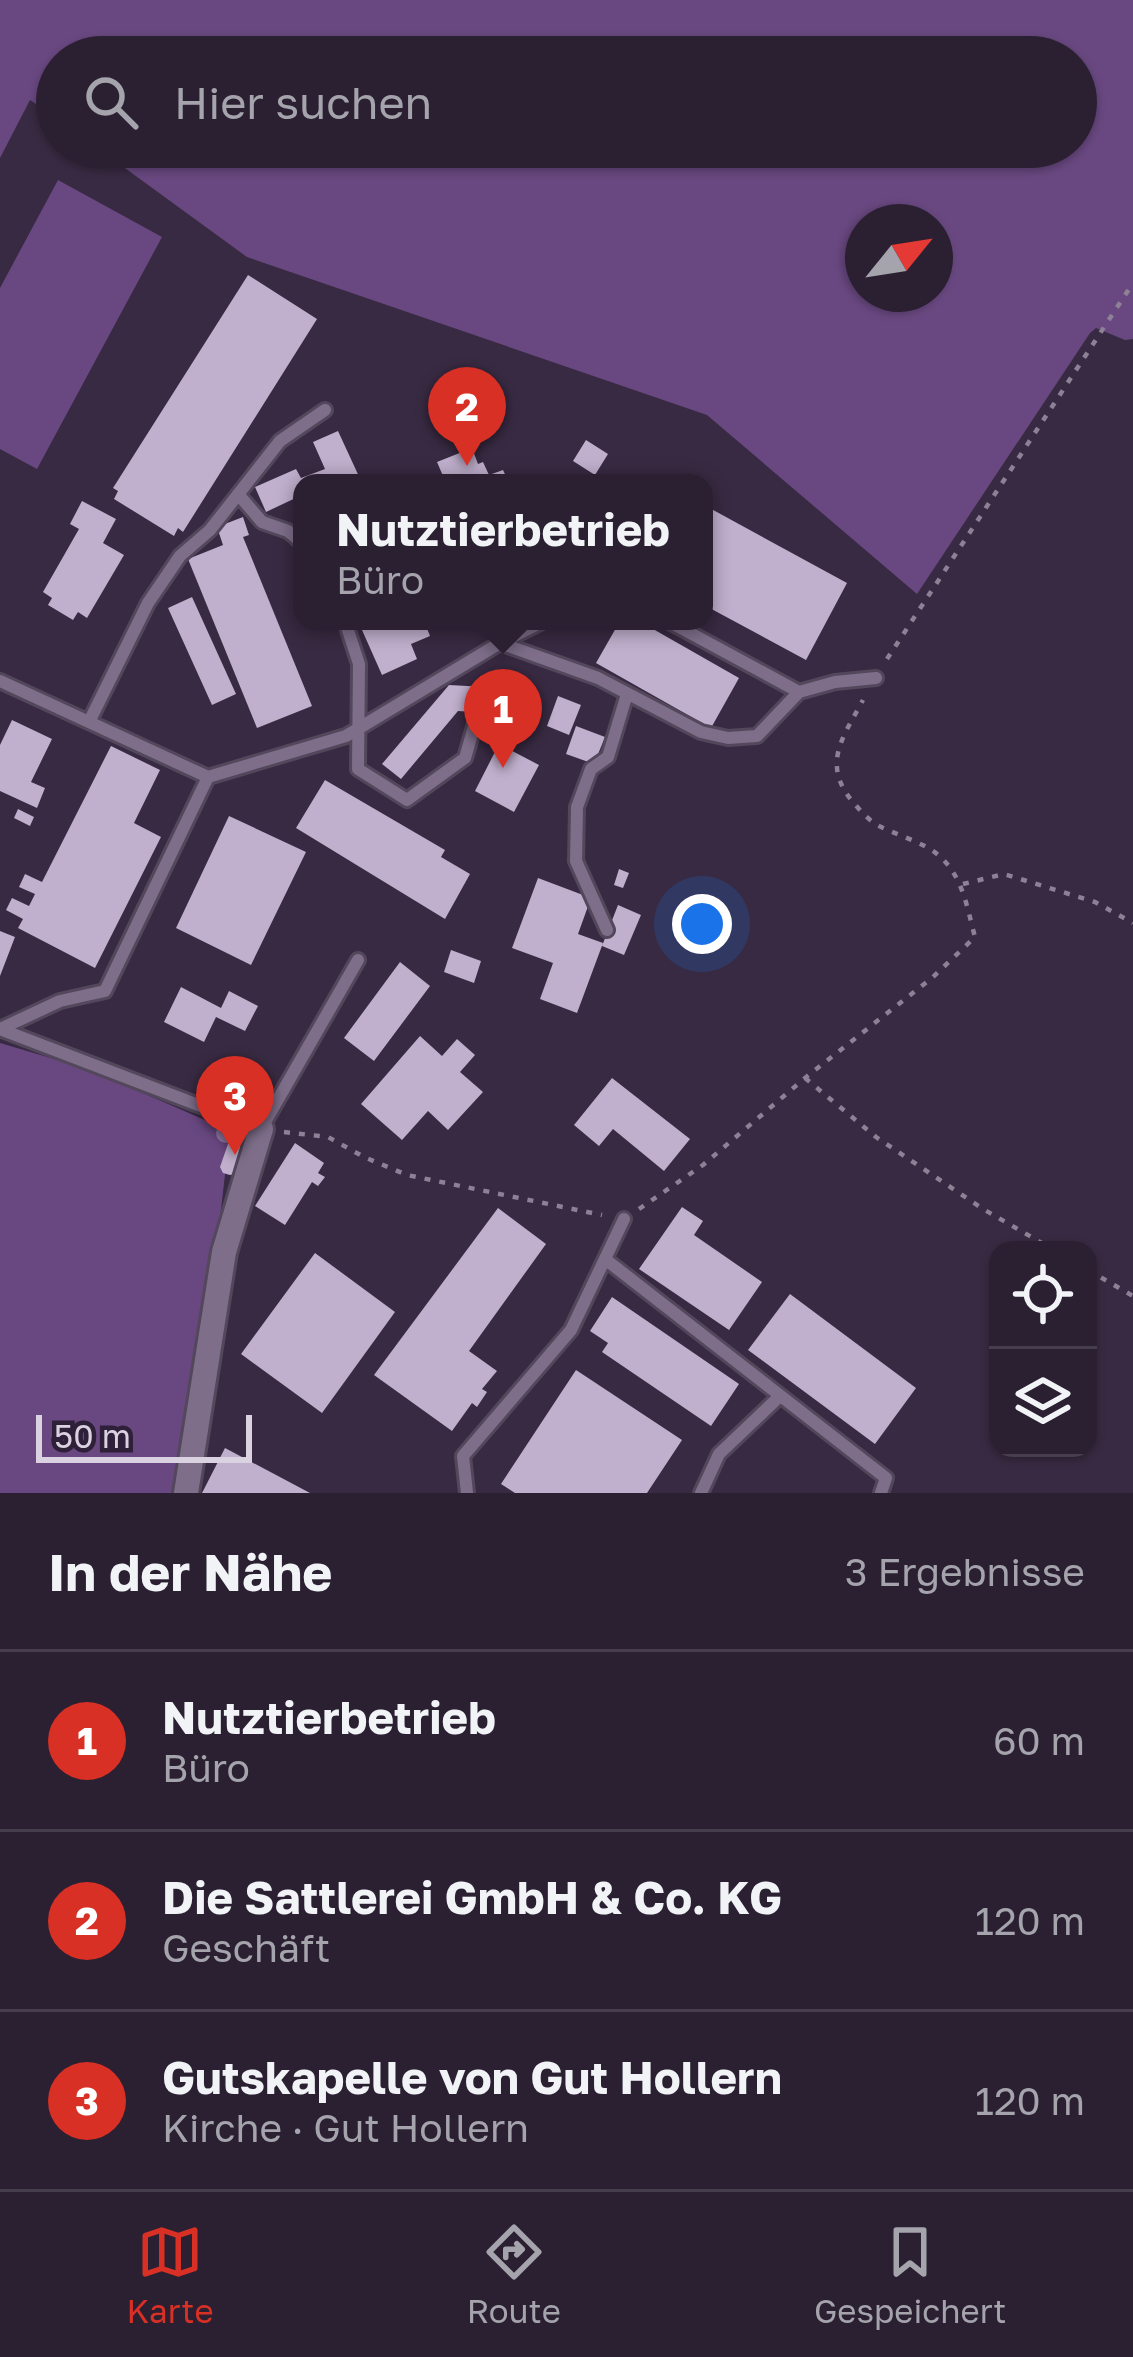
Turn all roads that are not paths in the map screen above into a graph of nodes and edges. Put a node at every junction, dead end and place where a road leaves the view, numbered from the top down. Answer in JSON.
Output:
{"nodes":[{"id":1,"x":325,"y":410,"type":"dead end"},
{"id":2,"x":238,"y":494,"type":"junction"},
{"id":3,"x":293,"y":535,"type":"edge"},
{"id":4,"x":348,"y":630,"type":"edge"},
{"id":5,"x":526,"y":630,"type":"edge"},
{"id":6,"x":685,"y":630,"type":"edge"},
{"id":7,"x":500,"y":643,"type":"junction"},
{"id":8,"x":876,"y":678,"type":"road end"},
{"id":9,"x":0,"y":681,"type":"edge"},
{"id":10,"x":799,"y":692,"type":"junction"},
{"id":11,"x":627,"y":694,"type":"junction"},
{"id":12,"x":476,"y":720,"type":"dead end"},
{"id":13,"x":89,"y":722,"type":"junction"},
{"id":14,"x":358,"y":728,"type":"junction"},
{"id":15,"x":208,"y":777,"type":"junction"},
{"id":16,"x":607,"y":930,"type":"dead end"},
{"id":17,"x":358,"y":960,"type":"dead end"},
{"id":18,"x":0,"y":1029,"type":"edge"},
{"id":19,"x":260,"y":1129,"type":"junction"},
{"id":20,"x":624,"y":1220,"type":"road end"},
{"id":21,"x":605,"y":1259,"type":"junction"},
{"id":22,"x":780,"y":1396,"type":"junction"},
{"id":23,"x":186,"y":1493,"type":"edge"},
{"id":24,"x":466,"y":1493,"type":"edge"},
{"id":25,"x":701,"y":1493,"type":"edge"},
{"id":26,"x":880,"y":1493,"type":"edge"}],
"edges":[{"from":1,"to":2,"type":"lane"},
{"from":2,"to":3,"type":"lane"},
{"from":2,"to":13,"type":"lane"},
{"from":4,"to":14,"type":"lane"},
{"from":5,"to":7,"type":"lane"},
{"from":6,"to":10,"type":"lane"},
{"from":7,"to":11,"type":"lane"},
{"from":7,"to":14,"type":"lane"},
{"from":8,"to":10,"type":"lane"},
{"from":9,"to":13,"type":"lane"},
{"from":10,"to":11,"type":"lane"},
{"from":11,"to":16,"type":"lane"},
{"from":12,"to":14,"type":"lane"},
{"from":13,"to":15,"type":"lane"},
{"from":14,"to":15,"type":"lane"},
{"from":15,"to":18,"type":"lane"},
{"from":17,"to":19,"type":"lane"},
{"from":18,"to":19,"type":"lane"},
{"from":19,"to":23,"type":"street"},
{"from":20,"to":21,"type":"lane"},
{"from":21,"to":22,"type":"lane"},
{"from":21,"to":24,"type":"lane"},
{"from":22,"to":25,"type":"lane"},
{"from":22,"to":26,"type":"lane"}]}
